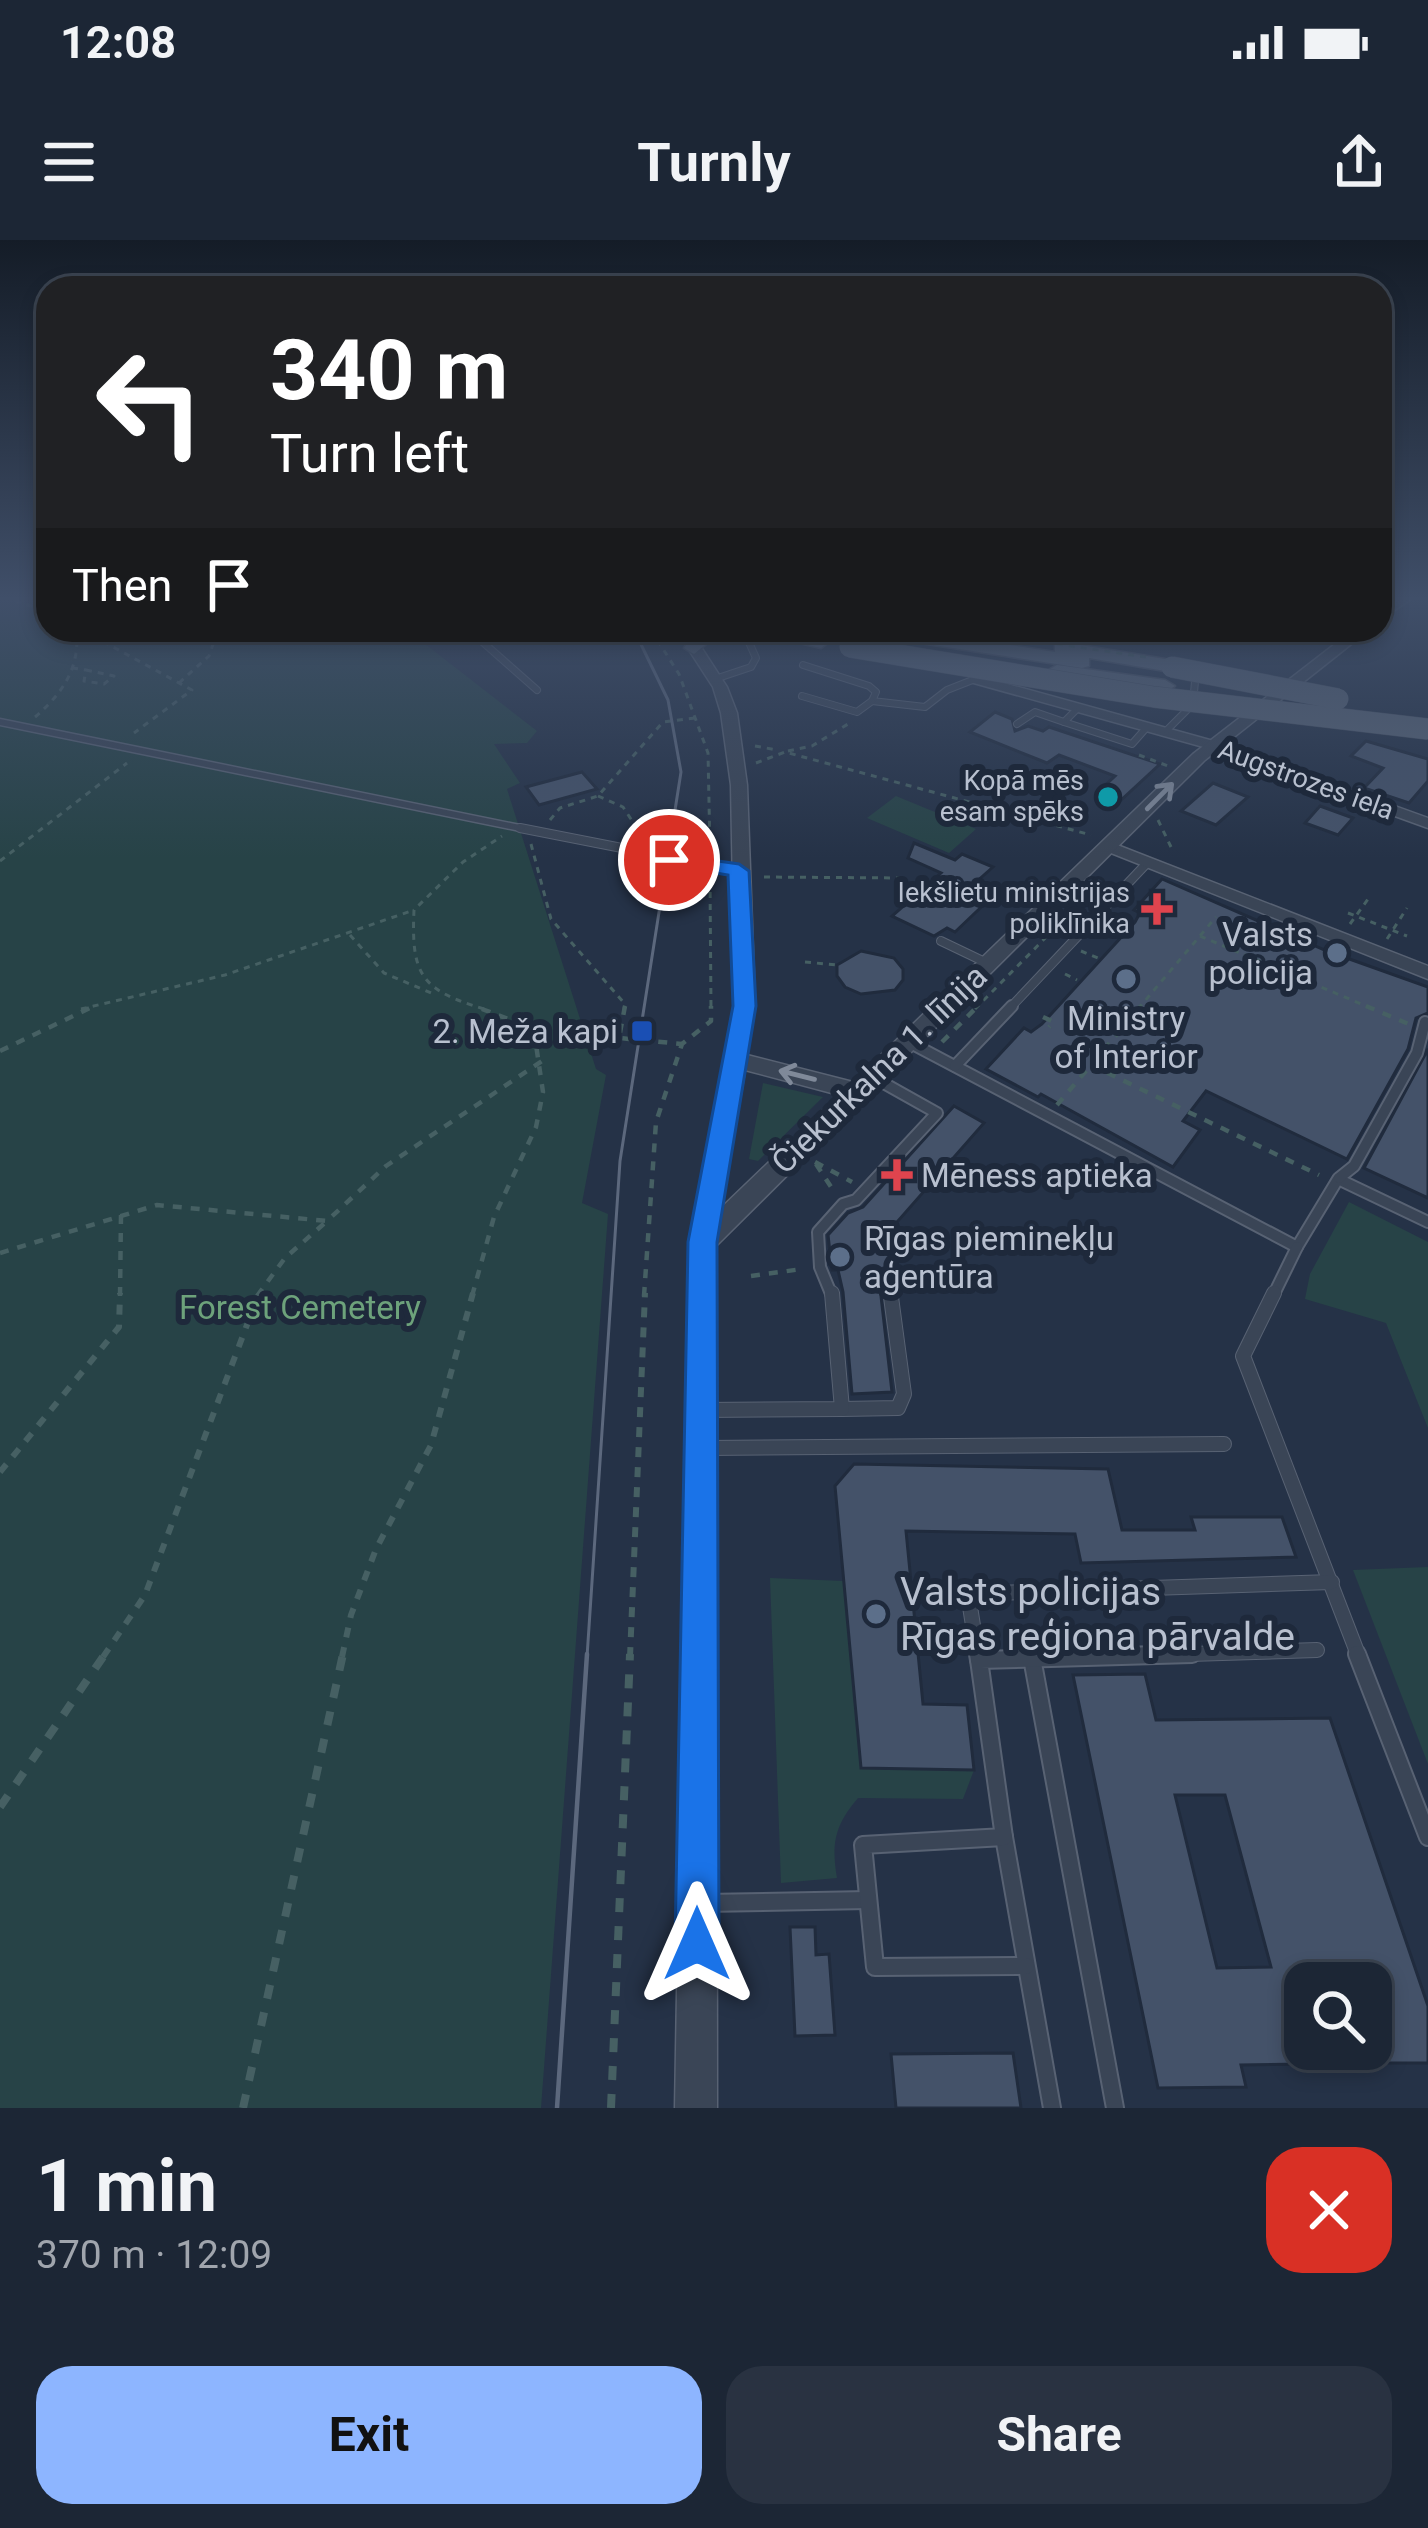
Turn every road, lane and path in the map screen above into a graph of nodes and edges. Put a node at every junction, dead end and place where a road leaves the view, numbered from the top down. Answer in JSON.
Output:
{"nodes":[{"id":1,"x":63,"y":684,"type":"edge"},
{"id":2,"x":181,"y":684,"type":"edge"},
{"id":3,"x":530,"y":684,"type":"edge"},
{"id":4,"x":683,"y":684,"type":"edge"},
{"id":5,"x":717,"y":684,"type":"edge"},
{"id":6,"x":862,"y":684,"type":"edge"},
{"id":7,"x":966,"y":684,"type":"edge"},
{"id":8,"x":993,"y":684,"type":"edge"},
{"id":9,"x":1078,"y":684,"type":"edge"},
{"id":10,"x":1147,"y":684,"type":"edge"},
{"id":11,"x":1195,"y":684,"type":"edge"},
{"id":12,"x":1219,"y":684,"type":"edge"},
{"id":13,"x":1258,"y":684,"type":"edge"},
{"id":14,"x":1291,"y":684,"type":"edge"},
{"id":15,"x":537,"y":690,"type":"dead end"},
{"id":16,"x":802,"y":695,"type":"dead end"},
{"id":17,"x":872,"y":701,"type":"junction"},
{"id":18,"x":1078,"y":708,"type":"junction"},
{"id":19,"x":857,"y":712,"type":"junction"},
{"id":20,"x":1428,"y":717,"type":"edge"},
{"id":21,"x":695,"y":718,"type":"junction"},
{"id":22,"x":0,"y":722,"type":"edge"},
{"id":23,"x":1064,"y":722,"type":"junction"},
{"id":24,"x":1018,"y":724,"type":"dead end"},
{"id":25,"x":22,"y":726,"type":"junction"},
{"id":26,"x":1148,"y":728,"type":"junction"},
{"id":27,"x":1428,"y":728,"type":"edge"},
{"id":28,"x":1165,"y":732,"type":"junction"},
{"id":29,"x":754,"y":746,"type":"dead end"},
{"id":30,"x":1212,"y":746,"type":"junction"},
{"id":31,"x":115,"y":747,"type":"junction"},
{"id":32,"x":141,"y":752,"type":"junction"},
{"id":33,"x":784,"y":752,"type":"junction"},
{"id":34,"x":756,"y":763,"type":"dead end"},
{"id":35,"x":598,"y":796,"type":"junction"},
{"id":36,"x":1146,"y":809,"type":"junction"},
{"id":37,"x":1428,"y":824,"type":"edge"},
{"id":38,"x":519,"y":828,"type":"junction"},
{"id":39,"x":541,"y":830,"type":"junction"},
{"id":40,"x":1104,"y":842,"type":"junction"},
{"id":41,"x":1171,"y":847,"type":"dead end"},
{"id":42,"x":644,"y":854,"type":"junction"},
{"id":43,"x":0,"y":861,"type":"edge"},
{"id":44,"x":1148,"y":862,"type":"junction"},
{"id":45,"x":710,"y":866,"type":"junction"},
{"id":46,"x":739,"y":871,"type":"junction"},
{"id":47,"x":764,"y":877,"type":"dead end"},
{"id":48,"x":906,"y":878,"type":"dead end"},
{"id":49,"x":1090,"y":893,"type":"dead end"},
{"id":50,"x":1371,"y":895,"type":"dead end"},
{"id":51,"x":1407,"y":908,"type":"dead end"},
{"id":52,"x":414,"y":910,"type":"junction"},
{"id":53,"x":1348,"y":913,"type":"dead end"},
{"id":54,"x":1356,"y":916,"type":"junction"},
{"id":55,"x":1216,"y":917,"type":"dead end"},
{"id":56,"x":1347,"y":929,"type":"dead end"},
{"id":57,"x":1393,"y":930,"type":"junction"},
{"id":58,"x":350,"y":934,"type":"junction"},
{"id":59,"x":1200,"y":936,"type":"junction"},
{"id":60,"x":1407,"y":936,"type":"dead end"},
{"id":61,"x":941,"y":941,"type":"dead end"},
{"id":62,"x":1384,"y":944,"type":"dead end"},
{"id":63,"x":806,"y":962,"type":"dead end"},
{"id":64,"x":987,"y":963,"type":"junction"},
{"id":65,"x":837,"y":965,"type":"dead end"},
{"id":66,"x":1428,"y":973,"type":"edge"},
{"id":67,"x":441,"y":997,"type":"junction"},
{"id":68,"x":1043,"y":1017,"type":"dead end"},
{"id":69,"x":1423,"y":1025,"type":"joint"},
{"id":70,"x":1049,"y":1028,"type":"dead end"},
{"id":71,"x":907,"y":1041,"type":"junction"},
{"id":72,"x":682,"y":1044,"type":"junction"},
{"id":73,"x":0,"y":1051,"type":"edge"},
{"id":74,"x":931,"y":1054,"type":"junction"},
{"id":75,"x":737,"y":1060,"type":"junction"},
{"id":76,"x":542,"y":1061,"type":"junction"},
{"id":77,"x":1091,"y":1065,"type":"junction"},
{"id":78,"x":955,"y":1066,"type":"junction"},
{"id":79,"x":863,"y":1084,"type":"junction"},
{"id":80,"x":1053,"y":1109,"type":"dead end"},
{"id":81,"x":1319,"y":1174,"type":"dead end"},
{"id":82,"x":1338,"y":1179,"type":"junction"},
{"id":83,"x":866,"y":1190,"type":"junction"},
{"id":84,"x":843,"y":1204,"type":"junction"},
{"id":85,"x":121,"y":1215,"type":"junction"},
{"id":86,"x":327,"y":1221,"type":"junction"},
{"id":87,"x":1428,"y":1222,"type":"edge"},
{"id":88,"x":703,"y":1242,"type":"junction"},
{"id":89,"x":1297,"y":1246,"type":"junction"},
{"id":90,"x":0,"y":1253,"type":"edge"},
{"id":91,"x":820,"y":1267,"type":"junction"},
{"id":92,"x":751,"y":1276,"type":"dead end"},
{"id":93,"x":891,"y":1297,"type":"dead end"},
{"id":94,"x":842,"y":1409,"type":"junction"},
{"id":95,"x":699,"y":1410,"type":"junction"},
{"id":96,"x":1224,"y":1444,"type":"dead end"},
{"id":97,"x":698,"y":1448,"type":"junction"},
{"id":98,"x":0,"y":1472,"type":"edge"},
{"id":99,"x":1331,"y":1582,"type":"junction"},
{"id":100,"x":1317,"y":1650,"type":"dead end"},
{"id":101,"x":1032,"y":1658,"type":"junction"},
{"id":102,"x":979,"y":1660,"type":"junction"},
{"id":103,"x":0,"y":1807,"type":"edge"},
{"id":104,"x":1004,"y":1837,"type":"junction"},
{"id":105,"x":1428,"y":1837,"type":"edge"},
{"id":106,"x":868,"y":1900,"type":"junction"},
{"id":107,"x":698,"y":1903,"type":"junction"},
{"id":108,"x":1027,"y":1966,"type":"junction"},
{"id":109,"x":243,"y":2108,"type":"edge"},
{"id":110,"x":611,"y":2108,"type":"edge"},
{"id":111,"x":696,"y":2108,"type":"edge"},
{"id":112,"x":1052,"y":2108,"type":"edge"},
{"id":113,"x":1115,"y":2108,"type":"edge"}],
"edges":[{"from":1,"to":25,"type":"path"},
{"from":2,"to":31,"type":"path"},
{"from":3,"to":15,"type":"lane"},
{"from":4,"to":21,"type":"path"},
{"from":5,"to":46,"type":"street"},
{"from":6,"to":17,"type":"lane"},
{"from":7,"to":17,"type":"lane"},
{"from":8,"to":18,"type":"street","name":"Augstrozes iela"},
{"from":9,"to":27,"type":"main road","bridge":true},
{"from":10,"to":27,"type":"main road","bridge":true},
{"from":11,"to":28,"type":"lane"},
{"from":12,"to":20,"type":"main road","bridge":true},
{"from":13,"to":20,"type":"main road","bridge":true},
{"from":14,"to":30,"type":"street","name":"Čiekurkalna 1. līnija"},
{"from":16,"to":19,"type":"lane"},
{"from":17,"to":19,"type":"lane"},
{"from":18,"to":23,"type":"lane"},
{"from":18,"to":26,"type":"street","name":"Augstrozes iela"},
{"from":19,"to":33,"type":"path"},
{"from":21,"to":35,"type":"path"},
{"from":21,"to":45,"type":"path"},
{"from":22,"to":25,"type":"street"},
{"from":23,"to":24,"type":"lane"},
{"from":23,"to":26,"type":"lane"},
{"from":25,"to":31,"type":"street"},
{"from":26,"to":28,"type":"street","name":"Augstrozes iela"},
{"from":28,"to":30,"type":"street","name":"Augstrozes iela"},
{"from":29,"to":33,"type":"path"},
{"from":36,"to":30,"type":"street","name":"Čiekurkalna 1. līnija","one_way":true},
{"from":30,"to":37,"type":"street","name":"Augstrozes iela"},
{"from":31,"to":32,"type":"street"},
{"from":32,"to":38,"type":"street"},
{"from":32,"to":43,"type":"path"},
{"from":33,"to":34,"type":"path"},
{"from":33,"to":40,"type":"path"},
{"from":35,"to":39,"type":"path"},
{"from":35,"to":42,"type":"path"},
{"from":36,"to":40,"type":"street","name":"Čiekurkalna 1. līnija"},
{"from":36,"to":41,"type":"path"},
{"from":38,"to":39,"type":"lane"},
{"from":38,"to":52,"type":"path"},
{"from":38,"to":72,"type":"path"},
{"from":39,"to":42,"type":"lane"},
{"from":40,"to":44,"type":"street"},
{"from":40,"to":64,"type":"street","name":"Čiekurkalna 1. līnija"},
{"from":42,"to":45,"type":"lane"},
{"from":44,"to":66,"type":"street"},
{"from":44,"to":78,"type":"lane"},
{"from":45,"to":46,"type":"lane"},
{"from":45,"to":72,"type":"path"},
{"from":46,"to":75,"type":"street"},
{"from":47,"to":48,"type":"path"},
{"from":49,"to":74,"type":"path"},
{"from":50,"to":54,"type":"path"},
{"from":51,"to":57,"type":"path"},
{"from":52,"to":58,"type":"path"},
{"from":52,"to":67,"type":"path"},
{"from":53,"to":54,"type":"path"},
{"from":54,"to":56,"type":"path"},
{"from":54,"to":57,"type":"path"},
{"from":55,"to":59,"type":"path"},
{"from":57,"to":60,"type":"path"},
{"from":57,"to":62,"type":"path"},
{"from":58,"to":67,"type":"path"},
{"from":58,"to":73,"type":"path"},
{"from":59,"to":69,"type":"path"},
{"from":59,"to":77,"type":"path"},
{"from":61,"to":64,"type":"lane"},
{"from":63,"to":65,"type":"path"},
{"from":64,"to":71,"type":"street","name":"Čiekurkalna 1. līnija"},
{"from":67,"to":76,"type":"path"},
{"from":68,"to":70,"type":"path"},
{"from":69,"to":82,"type":"lane"},
{"from":71,"to":74,"type":"lane"},
{"from":71,"to":79,"type":"street","name":"Čiekurkalna 1. līnija"},
{"from":72,"to":110,"type":"path"},
{"from":74,"to":78,"type":"lane"},
{"from":79,"to":75,"type":"street","one_way":true},
{"from":75,"to":88,"type":"street"},
{"from":76,"to":86,"type":"path"},
{"from":76,"to":109,"type":"path"},
{"from":77,"to":80,"type":"path"},
{"from":77,"to":81,"type":"path"},
{"from":78,"to":89,"type":"lane"},
{"from":79,"to":83,"type":"lane"},
{"from":79,"to":88,"type":"street","name":"Čiekurkalna 1. līnija"},
{"from":82,"to":87,"type":"lane"},
{"from":82,"to":89,"type":"lane"},
{"from":83,"to":84,"type":"lane"},
{"from":83,"to":84,"type":"path"},
{"from":84,"to":91,"type":"lane"},
{"from":85,"to":86,"type":"path"},
{"from":85,"to":90,"type":"path"},
{"from":85,"to":98,"type":"path"},
{"from":86,"to":103,"type":"path"},
{"from":88,"to":95,"type":"street"},
{"from":89,"to":99,"type":"lane"},
{"from":91,"to":92,"type":"path"},
{"from":91,"to":94,"type":"lane"},
{"from":93,"to":94,"type":"lane"},
{"from":94,"to":95,"type":"lane"},
{"from":95,"to":97,"type":"street"},
{"from":96,"to":97,"type":"lane"},
{"from":97,"to":107,"type":"street"},
{"from":99,"to":102,"type":"lane"},
{"from":99,"to":105,"type":"lane"},
{"from":100,"to":101,"type":"lane"},
{"from":101,"to":102,"type":"lane"},
{"from":101,"to":113,"type":"lane"},
{"from":102,"to":104,"type":"lane"},
{"from":104,"to":106,"type":"lane"},
{"from":104,"to":108,"type":"lane"},
{"from":106,"to":107,"type":"lane"},
{"from":106,"to":108,"type":"lane"},
{"from":107,"to":111,"type":"street"},
{"from":108,"to":112,"type":"lane"}]}
